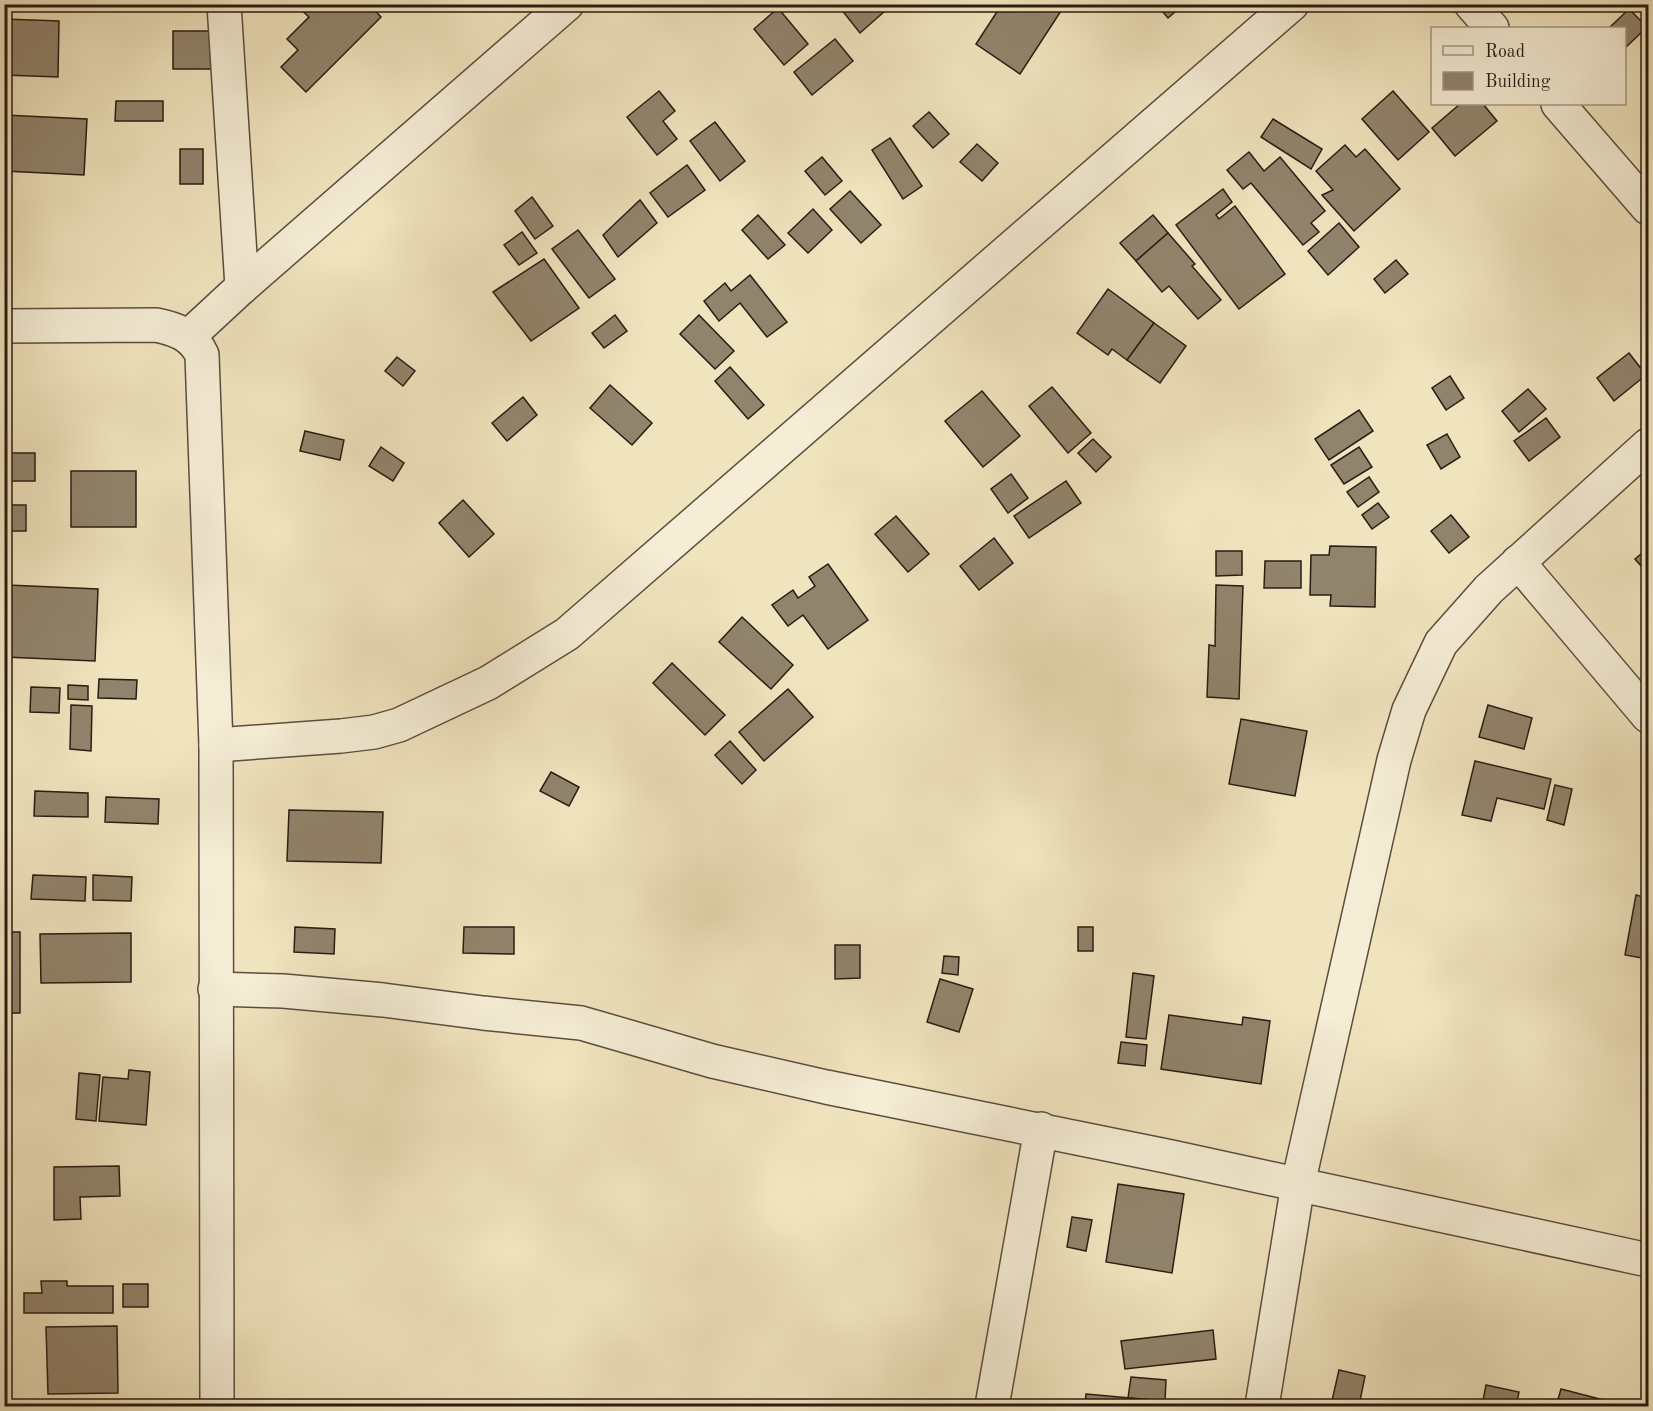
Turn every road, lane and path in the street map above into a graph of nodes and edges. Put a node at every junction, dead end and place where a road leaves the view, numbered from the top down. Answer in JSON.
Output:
{"nodes":[{"id":1,"x":224,"y":4,"type":"edge"},
{"id":2,"x":567,"y":4,"type":"edge"},
{"id":3,"x":1292,"y":4,"type":"edge"},
{"id":4,"x":1471,"y":4,"type":"edge"},
{"id":5,"x":1491,"y":27,"type":"edge"},
{"id":6,"x":1558,"y":105,"type":"edge"},
{"id":7,"x":1648,"y":208,"type":"edge"},
{"id":8,"x":242,"y":287,"type":"junction"},
{"id":9,"x":4,"y":326,"type":"edge"},
{"id":10,"x":188,"y":337,"type":"junction"},
{"id":11,"x":1648,"y":445,"type":"edge"},
{"id":12,"x":1518,"y":562,"type":"junction"},
{"id":13,"x":1648,"y":716,"type":"edge"},
{"id":14,"x":216,"y":745,"type":"junction"},
{"id":15,"x":215,"y":989,"type":"junction"},
{"id":16,"x":1041,"y":1129,"type":"junction"},
{"id":17,"x":1298,"y":1184,"type":"junction"},
{"id":18,"x":1648,"y":1260,"type":"edge"},
{"id":19,"x":217,"y":1407,"type":"edge"},
{"id":20,"x":992,"y":1407,"type":"edge"},
{"id":21,"x":1262,"y":1407,"type":"edge"}],
"edges":[{"from":1,"to":8,"type":"street"},
{"from":2,"to":8,"type":"street"},
{"from":3,"to":14,"type":"street"},
{"from":4,"to":5,"type":"street"},
{"from":6,"to":7,"type":"street"},
{"from":8,"to":10,"type":"street"},
{"from":9,"to":10,"type":"street"},
{"from":10,"to":14,"type":"street"},
{"from":11,"to":12,"type":"street"},
{"from":12,"to":13,"type":"street"},
{"from":12,"to":17,"type":"street"},
{"from":14,"to":15,"type":"street"},
{"from":15,"to":16,"type":"street"},
{"from":15,"to":19,"type":"street"},
{"from":16,"to":17,"type":"street"},
{"from":16,"to":20,"type":"street"},
{"from":17,"to":18,"type":"street"},
{"from":17,"to":21,"type":"street"}]}
